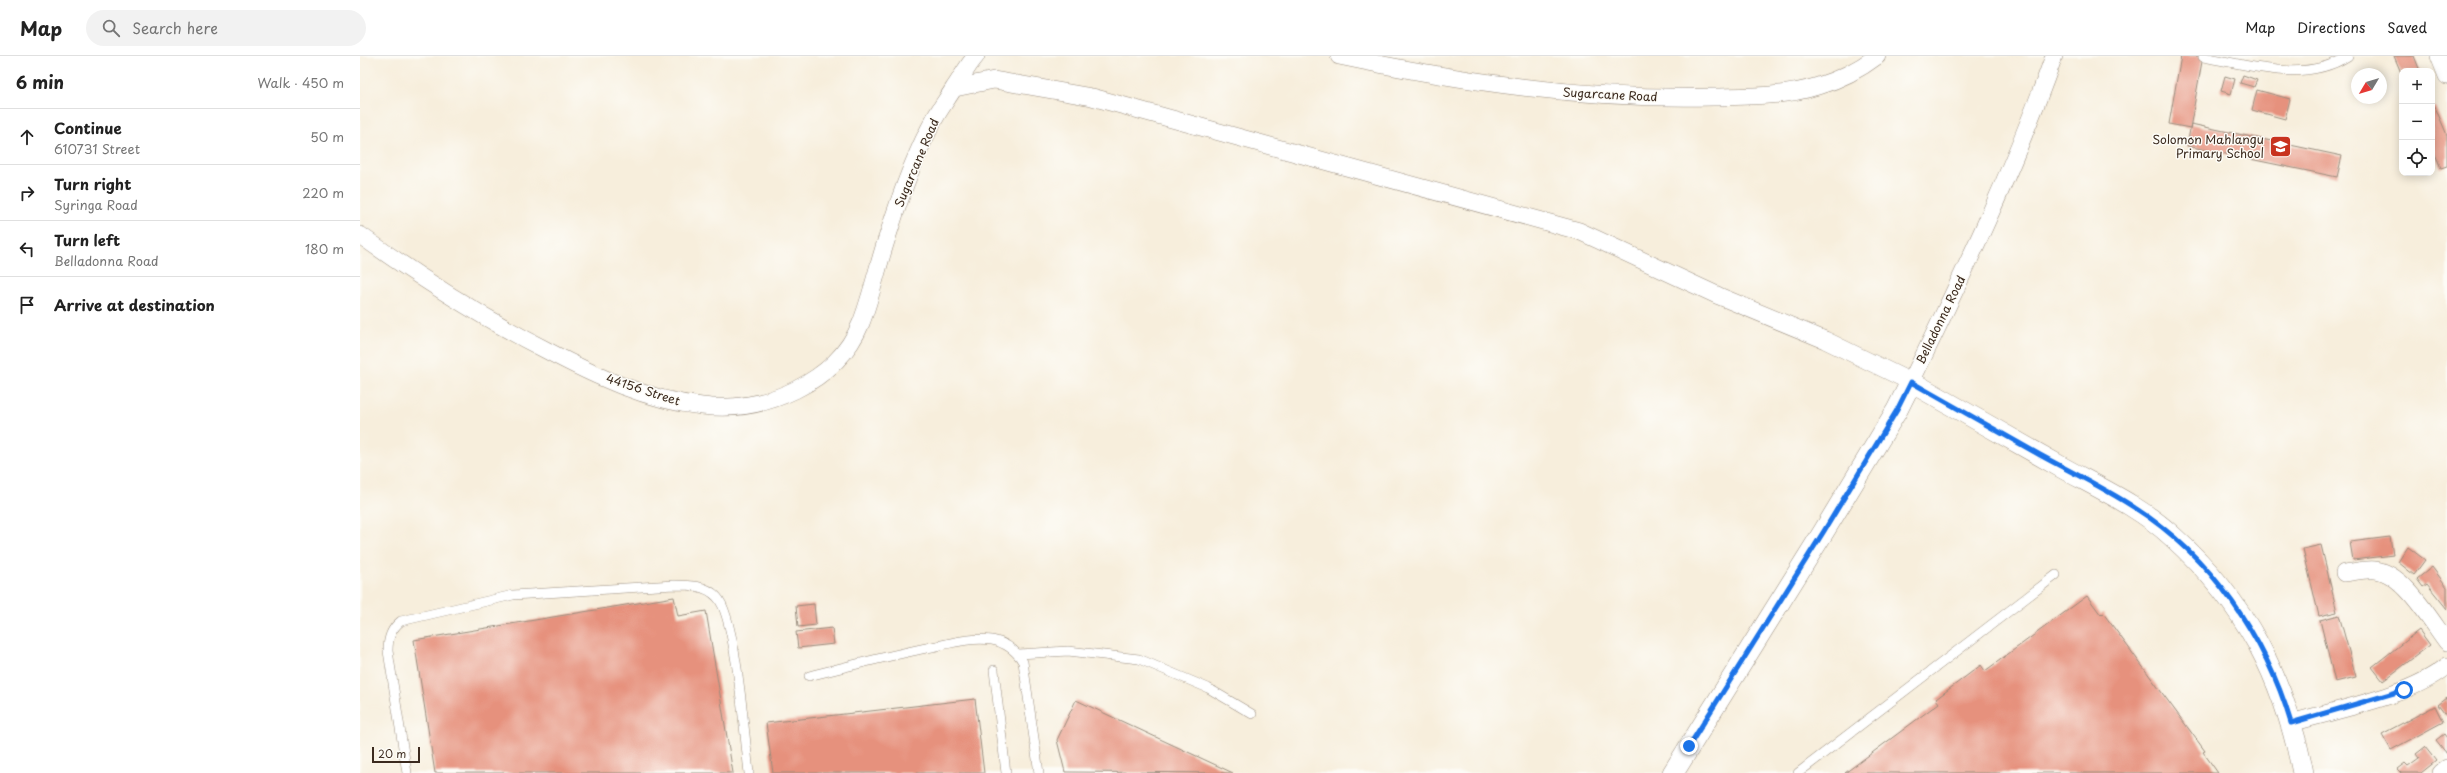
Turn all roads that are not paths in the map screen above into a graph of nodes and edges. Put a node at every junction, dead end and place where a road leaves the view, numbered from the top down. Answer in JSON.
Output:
{"nodes":[{"id":1,"x":976,"y":56,"type":"edge"},
{"id":2,"x":1339,"y":56,"type":"edge"},
{"id":3,"x":1877,"y":56,"type":"edge"},
{"id":4,"x":2054,"y":56,"type":"edge"},
{"id":5,"x":2348,"y":56,"type":"edge"},
{"id":6,"x":2438,"y":56,"type":"edge"},
{"id":7,"x":2203,"y":57,"type":"edge"},
{"id":8,"x":2447,"y":76,"type":"edge"},
{"id":9,"x":955,"y":88,"type":"junction"},
{"id":10,"x":888,"y":233,"type":"joint"},
{"id":11,"x":360,"y":235,"type":"edge"},
{"id":12,"x":1911,"y":382,"type":"junction"},
{"id":13,"x":2344,"y":573,"type":"dead end"},
{"id":14,"x":2056,"y":575,"type":"dead end"},
{"id":15,"x":2447,"y":642,"type":"edge"},
{"id":16,"x":1019,"y":654,"type":"junction"},
{"id":17,"x":2447,"y":666,"type":"edge"},
{"id":18,"x":994,"y":670,"type":"dead end"},
{"id":19,"x":809,"y":676,"type":"dead end"},
{"id":20,"x":1252,"y":714,"type":"dead end"},
{"id":21,"x":2291,"y":723,"type":"junction"},
{"id":22,"x":2447,"y":768,"type":"edge"},
{"id":23,"x":407,"y":773,"type":"edge"},
{"id":24,"x":749,"y":773,"type":"edge"},
{"id":25,"x":1006,"y":773,"type":"edge"},
{"id":26,"x":1039,"y":773,"type":"edge"},
{"id":27,"x":1673,"y":773,"type":"edge"},
{"id":28,"x":1798,"y":773,"type":"edge"},
{"id":29,"x":2303,"y":773,"type":"edge"},
{"id":30,"x":2441,"y":773,"type":"edge"}],
"edges":[{"from":1,"to":9,"type":"street","name":"Sugarcane Road"},
{"from":2,"to":3,"type":"street","name":"Sugarcane Road"},
{"from":4,"to":12,"type":"street","name":"Belladonna Road"},
{"from":5,"to":7,"type":"lane"},
{"from":6,"to":8,"type":"street"},
{"from":9,"to":10,"type":"street","name":"Sugarcane Road"},
{"from":9,"to":12,"type":"street"},
{"from":10,"to":11,"type":"street","name":"44156 Street"},
{"from":12,"to":21,"type":"street"},
{"from":12,"to":27,"type":"street","name":"Belladonna Road"},
{"from":13,"to":15,"type":"street"},
{"from":14,"to":28,"type":"lane"},
{"from":16,"to":19,"type":"lane"},
{"from":16,"to":20,"type":"lane"},
{"from":16,"to":26,"type":"lane"},
{"from":17,"to":21,"type":"street"},
{"from":18,"to":25,"type":"lane"},
{"from":21,"to":29,"type":"street"},
{"from":22,"to":30,"type":"street"},
{"from":23,"to":24,"type":"lane"}]}
